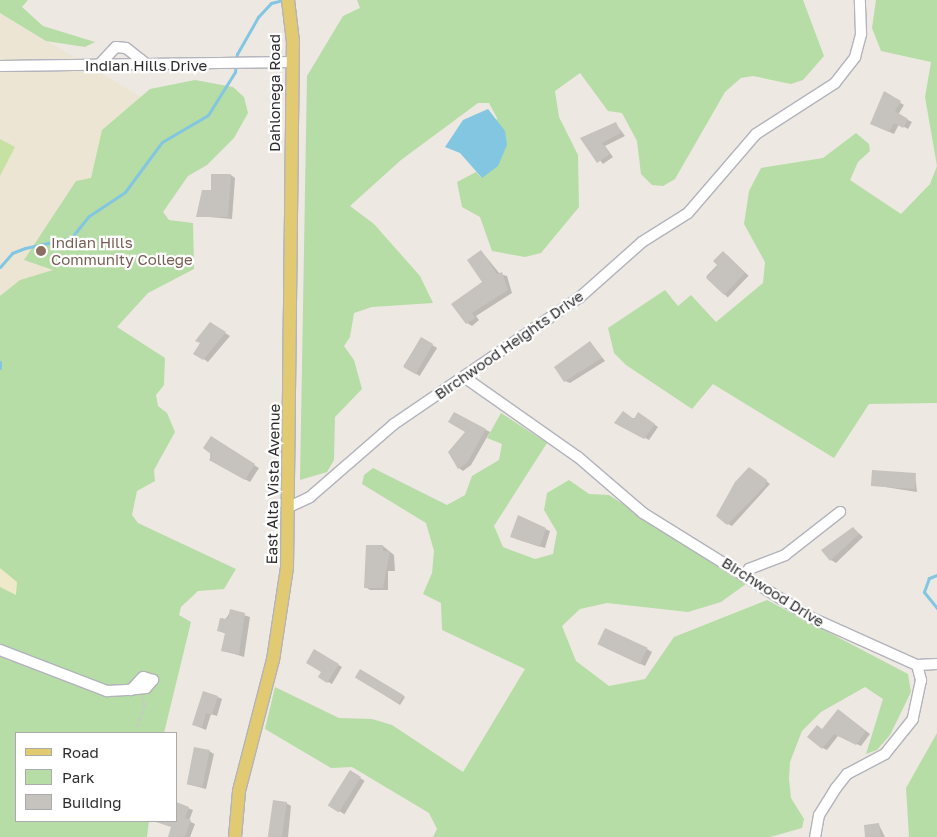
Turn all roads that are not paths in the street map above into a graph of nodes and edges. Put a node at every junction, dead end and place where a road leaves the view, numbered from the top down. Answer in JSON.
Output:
{"nodes":[{"id":1,"x":288,"y":0,"type":"edge"},
{"id":2,"x":860,"y":0,"type":"edge"},
{"id":3,"x":293,"y":62,"type":"junction"},
{"id":4,"x":0,"y":66,"type":"edge"},
{"id":5,"x":98,"y":66,"type":"junction"},
{"id":6,"x":150,"y":67,"type":"junction"},
{"id":7,"x":292,"y":186,"type":"joint"},
{"id":8,"x":464,"y":378,"type":"junction"},
{"id":9,"x":291,"y":506,"type":"junction"},
{"id":10,"x":840,"y":512,"type":"dead end"},
{"id":11,"x":746,"y":575,"type":"junction"},
{"id":12,"x":0,"y":650,"type":"edge"},
{"id":13,"x":937,"y":664,"type":"edge"},
{"id":14,"x":917,"y":665,"type":"junction"},
{"id":15,"x":135,"y":689,"type":"road end"},
{"id":16,"x":235,"y":837,"type":"edge"},
{"id":17,"x":815,"y":837,"type":"edge"}],
"edges":[{"from":1,"to":3,"type":"main road","name":"Dahlonega Road"},
{"from":2,"to":8,"type":"street","name":"Birchwood Heights Drive"},
{"from":3,"to":6,"type":"street","name":"Indian Hills Drive"},
{"from":3,"to":7,"type":"main road","name":"Dahlonega Road"},
{"from":4,"to":5,"type":"street","name":"Indian Hills Drive"},
{"from":5,"to":6,"type":"street","name":"Indian Hills Drive"},
{"from":5,"to":6,"type":"street"},
{"from":7,"to":9,"type":"main road","name":"East Alta Vista Avenue"},
{"from":8,"to":9,"type":"street","name":"Birchwood Heights Drive"},
{"from":8,"to":11,"type":"street","name":"Birchwood Drive"},
{"from":9,"to":16,"type":"main road","name":"East Alta Vista Avenue"},
{"from":10,"to":11,"type":"street"},
{"from":11,"to":14,"type":"street","name":"Birchwood Drive"},
{"from":12,"to":15,"type":"street"},
{"from":13,"to":14,"type":"street"},
{"from":14,"to":17,"type":"street"}]}
